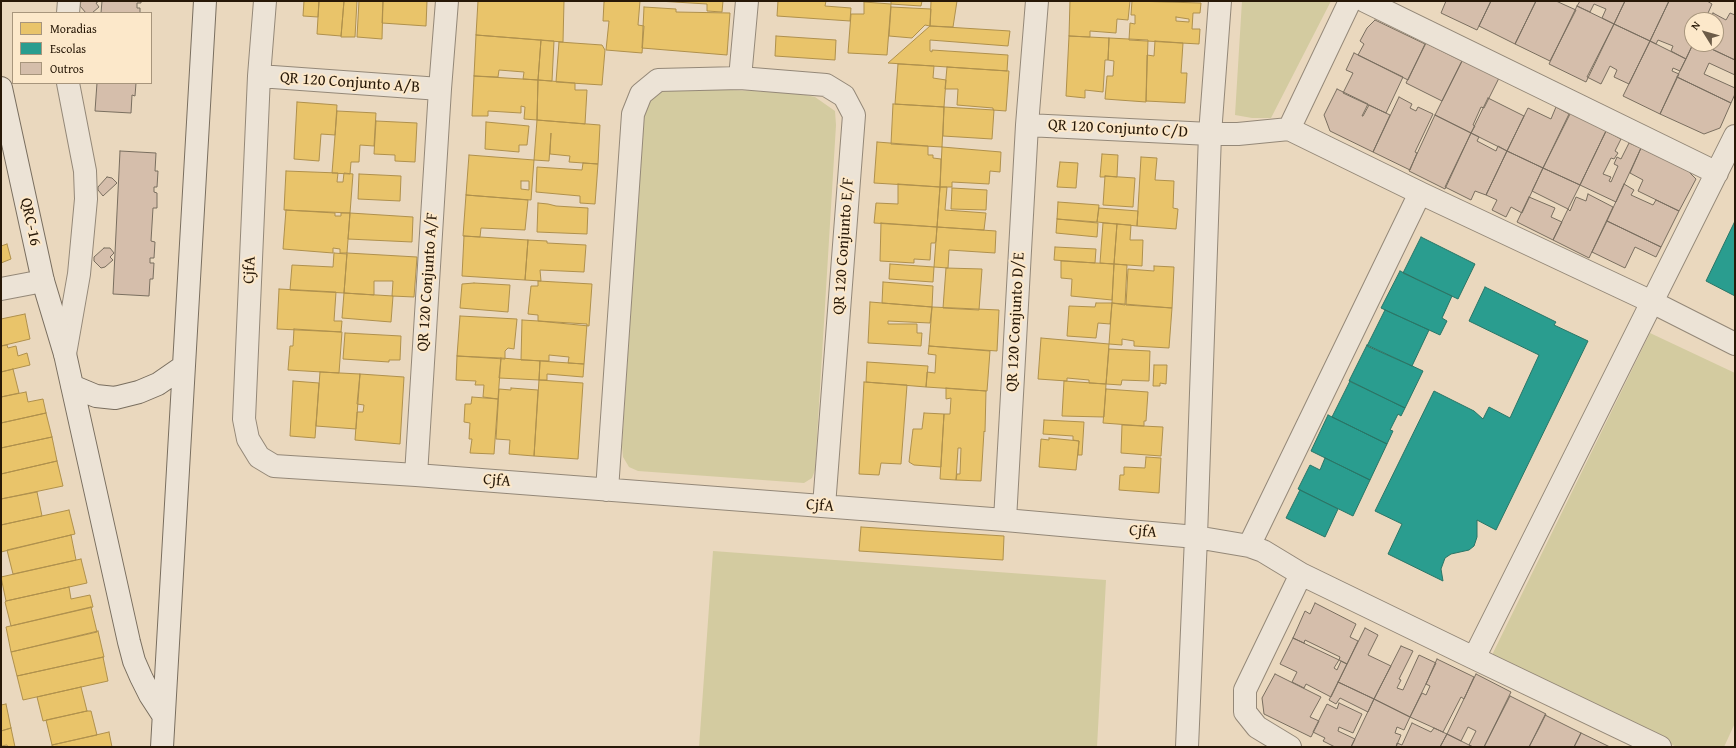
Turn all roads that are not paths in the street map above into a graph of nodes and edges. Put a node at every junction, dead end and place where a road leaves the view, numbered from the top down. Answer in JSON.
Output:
{"nodes":[{"id":1,"x":69,"y":1,"type":"edge"},
{"id":2,"x":205,"y":1,"type":"edge"},
{"id":3,"x":265,"y":1,"type":"edge"},
{"id":4,"x":447,"y":1,"type":"edge"},
{"id":5,"x":747,"y":1,"type":"edge"},
{"id":6,"x":1037,"y":1,"type":"edge"},
{"id":7,"x":1220,"y":1,"type":"edge"},
{"id":8,"x":1350,"y":1,"type":"edge"},
{"id":9,"x":1365,"y":1,"type":"edge"},
{"id":10,"x":68,"y":12,"type":"edge"},
{"id":11,"x":259,"y":76,"type":"junction"},
{"id":12,"x":740,"y":78,"type":"junction"},
{"id":13,"x":68,"y":84,"type":"edge"},
{"id":14,"x":1,"y":88,"type":"edge"},
{"id":15,"x":440,"y":90,"type":"junction"},
{"id":16,"x":1026,"y":125,"type":"junction"},
{"id":17,"x":1290,"y":129,"type":"junction"},
{"id":18,"x":1210,"y":134,"type":"junction"},
{"id":19,"x":1735,"y":136,"type":"edge"},
{"id":20,"x":1717,"y":173,"type":"junction"},
{"id":21,"x":1420,"y":193,"type":"junction"},
{"id":22,"x":43,"y":280,"type":"junction"},
{"id":23,"x":1,"y":289,"type":"edge"},
{"id":24,"x":1652,"y":302,"type":"junction"},
{"id":25,"x":1735,"y":344,"type":"edge"},
{"id":26,"x":66,"y":354,"type":"junction"},
{"id":27,"x":184,"y":366,"type":"junction"},
{"id":28,"x":72,"y":386,"type":"junction"},
{"id":29,"x":416,"y":475,"type":"junction"},
{"id":30,"x":607,"y":490,"type":"junction"},
{"id":31,"x":824,"y":506,"type":"junction"},
{"id":32,"x":1005,"y":520,"type":"junction"},
{"id":33,"x":1196,"y":537,"type":"junction"},
{"id":34,"x":1249,"y":546,"type":"junction"},
{"id":35,"x":1301,"y":574,"type":"junction"},
{"id":36,"x":1474,"y":658,"type":"junction"},
{"id":37,"x":163,"y":715,"type":"junction"},
{"id":38,"x":162,"y":747,"type":"edge"},
{"id":39,"x":1187,"y":747,"type":"edge"},
{"id":40,"x":1290,"y":747,"type":"edge"},
{"id":41,"x":1660,"y":747,"type":"edge"}],
"edges":[{"from":1,"to":10,"type":"street"},
{"from":2,"to":27,"type":"street"},
{"from":3,"to":11,"type":"street","name":"CjfA"},
{"from":4,"to":15,"type":"street","name":"QR 120 Conjunto A/F"},
{"from":5,"to":12,"type":"street"},
{"from":6,"to":16,"type":"street","name":"QR 120 Conjunto D/E"},
{"from":7,"to":18,"type":"street"},
{"from":8,"to":17,"type":"street"},
{"from":9,"to":20,"type":"street"},
{"from":11,"to":15,"type":"street","name":"QR 120 Conjunto A/B"},
{"from":11,"to":29,"type":"street","name":"CjfA"},
{"from":12,"to":30,"type":"street","name":"QR 120 Conjunto E/F"},
{"from":12,"to":31,"type":"street","name":"QR 120 Conjunto E/F"},
{"from":13,"to":26,"type":"street"},
{"from":14,"to":22,"type":"street","name":"QRC-16"},
{"from":15,"to":29,"type":"street","name":"QR 120 Conjunto A/F"},
{"from":16,"to":18,"type":"street","name":"QR 120 Conjunto C/D"},
{"from":16,"to":32,"type":"street","name":"QR 120 Conjunto D/E"},
{"from":17,"to":18,"type":"street","name":"QR 120 Conjunto C/D"},
{"from":17,"to":21,"type":"street"},
{"from":18,"to":33,"type":"street"},
{"from":19,"to":20,"type":"street"},
{"from":20,"to":24,"type":"street"},
{"from":21,"to":24,"type":"street"},
{"from":21,"to":34,"type":"street"},
{"from":22,"to":23,"type":"street"},
{"from":22,"to":26,"type":"street","name":"QRC-16"},
{"from":24,"to":25,"type":"street"},
{"from":24,"to":36,"type":"street"},
{"from":26,"to":28,"type":"street"},
{"from":27,"to":28,"type":"street"},
{"from":27,"to":37,"type":"street"},
{"from":28,"to":37,"type":"street"},
{"from":29,"to":30,"type":"street","name":"CjfA"},
{"from":30,"to":31,"type":"street","name":"CjfA"},
{"from":31,"to":32,"type":"street","name":"CjfA"},
{"from":32,"to":33,"type":"street","name":"CjfA"},
{"from":33,"to":34,"type":"street","name":"CjfA"},
{"from":33,"to":39,"type":"street"},
{"from":34,"to":35,"type":"street","name":"CjfA"},
{"from":35,"to":36,"type":"street","name":"CjfA"},
{"from":35,"to":40,"type":"street"},
{"from":36,"to":41,"type":"street","name":"CjfA"},
{"from":37,"to":38,"type":"street"}]}
